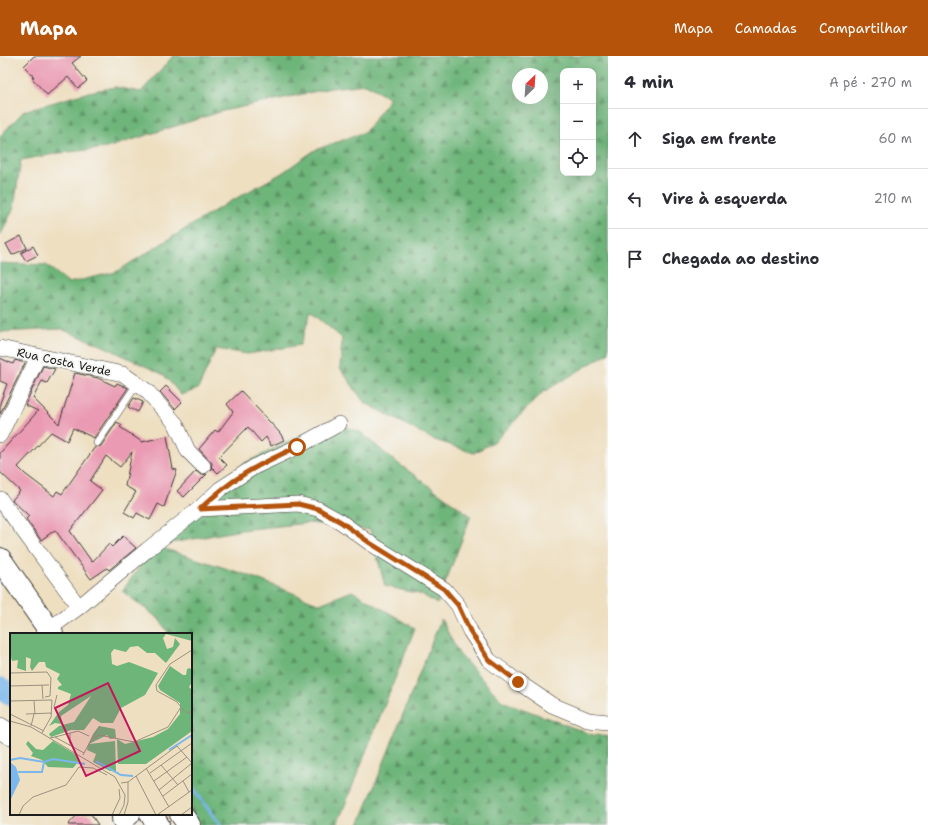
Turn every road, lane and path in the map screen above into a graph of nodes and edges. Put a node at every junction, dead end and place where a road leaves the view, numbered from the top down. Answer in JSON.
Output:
{"nodes":[{"id":1,"x":0,"y":348,"type":"edge"},
{"id":2,"x":38,"y":357,"type":"junction"},
{"id":3,"x":137,"y":384,"type":"junction"},
{"id":4,"x":339,"y":424,"type":"dead end"},
{"id":5,"x":0,"y":435,"type":"edge"},
{"id":6,"x":97,"y":443,"type":"dead end"},
{"id":7,"x":203,"y":466,"type":"dead end"},
{"id":8,"x":0,"y":499,"type":"edge"},
{"id":9,"x":200,"y":509,"type":"junction"},
{"id":10,"x":0,"y":559,"type":"edge"},
{"id":11,"x":79,"y":607,"type":"junction"},
{"id":12,"x":51,"y":632,"type":"edge"},
{"id":13,"x":608,"y":722,"type":"edge"},
{"id":14,"x":0,"y":728,"type":"edge"},
{"id":15,"x":10,"y":734,"type":"edge"},
{"id":16,"x":152,"y":815,"type":"edge"},
{"id":17,"x":182,"y":815,"type":"edge"},
{"id":18,"x":158,"y":825,"type":"edge"},
{"id":19,"x":189,"y":825,"type":"edge"}],
"edges":[{"from":1,"to":2,"type":"street","name":"Rua Costa Verde"},
{"from":2,"to":3,"type":"street","name":"Rua Costa Verde"},
{"from":2,"to":5,"type":"street"},
{"from":3,"to":6,"type":"lane"},
{"from":3,"to":7,"type":"street","name":"Rua Costa Verde"},
{"from":4,"to":9,"type":"street"},
{"from":8,"to":11,"type":"street"},
{"from":9,"to":11,"type":"street"},
{"from":9,"to":13,"type":"street"},
{"from":10,"to":12,"type":"highway"},
{"from":11,"to":12,"type":"street"},
{"from":14,"to":15,"type":"street"},
{"from":16,"to":18,"type":"highway"},
{"from":17,"to":19,"type":"highway"}]}
